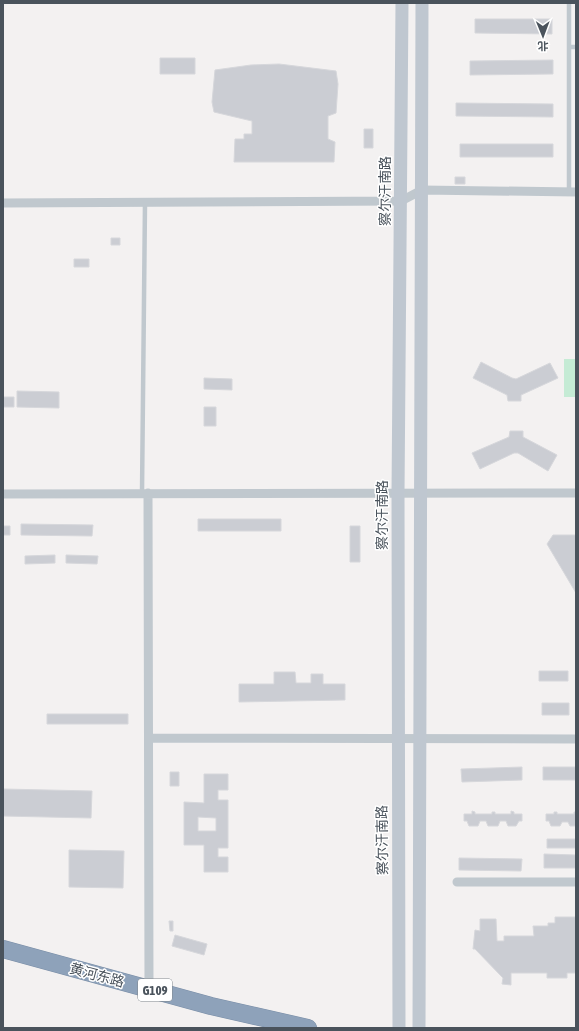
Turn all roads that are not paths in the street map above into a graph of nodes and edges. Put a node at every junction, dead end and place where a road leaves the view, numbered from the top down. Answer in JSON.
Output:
{"nodes":[{"id":1,"x":402,"y":3,"type":"edge"},
{"id":2,"x":422,"y":3,"type":"edge"},
{"id":3,"x":569,"y":3,"type":"edge"},
{"id":4,"x":569,"y":47,"type":"junction"},
{"id":5,"x":576,"y":47,"type":"edge"},
{"id":6,"x":422,"y":190,"type":"junction"},
{"id":7,"x":573,"y":192,"type":"edge"},
{"id":8,"x":401,"y":201,"type":"junction"},
{"id":9,"x":3,"y":203,"type":"edge"},
{"id":10,"x":145,"y":203,"type":"junction"},
{"id":11,"x":145,"y":493,"type":"junction"},
{"id":12,"x":398,"y":493,"type":"junction"},
{"id":13,"x":420,"y":493,"type":"junction"},
{"id":14,"x":576,"y":493,"type":"edge"},
{"id":15,"x":3,"y":494,"type":"edge"},
{"id":16,"x":149,"y":738,"type":"junction"},
{"id":17,"x":397,"y":739,"type":"junction"},
{"id":18,"x":419,"y":739,"type":"junction"},
{"id":19,"x":576,"y":740,"type":"edge"},
{"id":20,"x":457,"y":882,"type":"dead end"},
{"id":21,"x":576,"y":882,"type":"edge"},
{"id":22,"x":3,"y":949,"type":"edge"},
{"id":23,"x":3,"y":960,"type":"edge"},
{"id":24,"x":400,"y":987,"type":"junction"},
{"id":25,"x":419,"y":987,"type":"junction"},
{"id":26,"x":149,"y":989,"type":"junction"},
{"id":27,"x":256,"y":1028,"type":"edge"},
{"id":28,"x":308,"y":1028,"type":"edge"},
{"id":29,"x":399,"y":1028,"type":"edge"},
{"id":30,"x":420,"y":1028,"type":"edge"}],
"edges":[{"from":1,"to":8,"type":"main road","name":"察尔汗南路"},
{"from":2,"to":6,"type":"main road"},
{"from":3,"to":4,"type":"lane"},
{"from":4,"to":5,"type":"lane"},
{"from":4,"to":7,"type":"lane"},
{"from":6,"to":7,"type":"street"},
{"from":6,"to":8,"type":"street"},
{"from":6,"to":13,"type":"main road"},
{"from":8,"to":10,"type":"street"},
{"from":8,"to":12,"type":"main road","name":"察尔汗南路"},
{"from":9,"to":10,"type":"street"},
{"from":10,"to":11,"type":"lane"},
{"from":11,"to":12,"type":"street"},
{"from":11,"to":15,"type":"street"},
{"from":11,"to":16,"type":"street"},
{"from":12,"to":13,"type":"street"},
{"from":12,"to":17,"type":"main road","name":"察尔汗南路"},
{"from":13,"to":14,"type":"street"},
{"from":13,"to":18,"type":"main road"},
{"from":16,"to":17,"type":"street"},
{"from":16,"to":26,"type":"street"},
{"from":17,"to":18,"type":"street"},
{"from":17,"to":24,"type":"main road","name":"察尔汗南路"},
{"from":18,"to":19,"type":"street"},
{"from":18,"to":25,"type":"main road"},
{"from":20,"to":21,"type":"street"},
{"from":22,"to":26,"type":"highway","name":"黄河东路","number":"G109"},
{"from":23,"to":27,"type":"highway","name":"黄河东路","number":"G109"},
{"from":24,"to":25,"type":"main road"},
{"from":24,"to":29,"type":"main road","name":"察尔汗南路"},
{"from":25,"to":30,"type":"main road"},
{"from":26,"to":28,"type":"highway","name":"黄河东路","number":"G109"}]}
